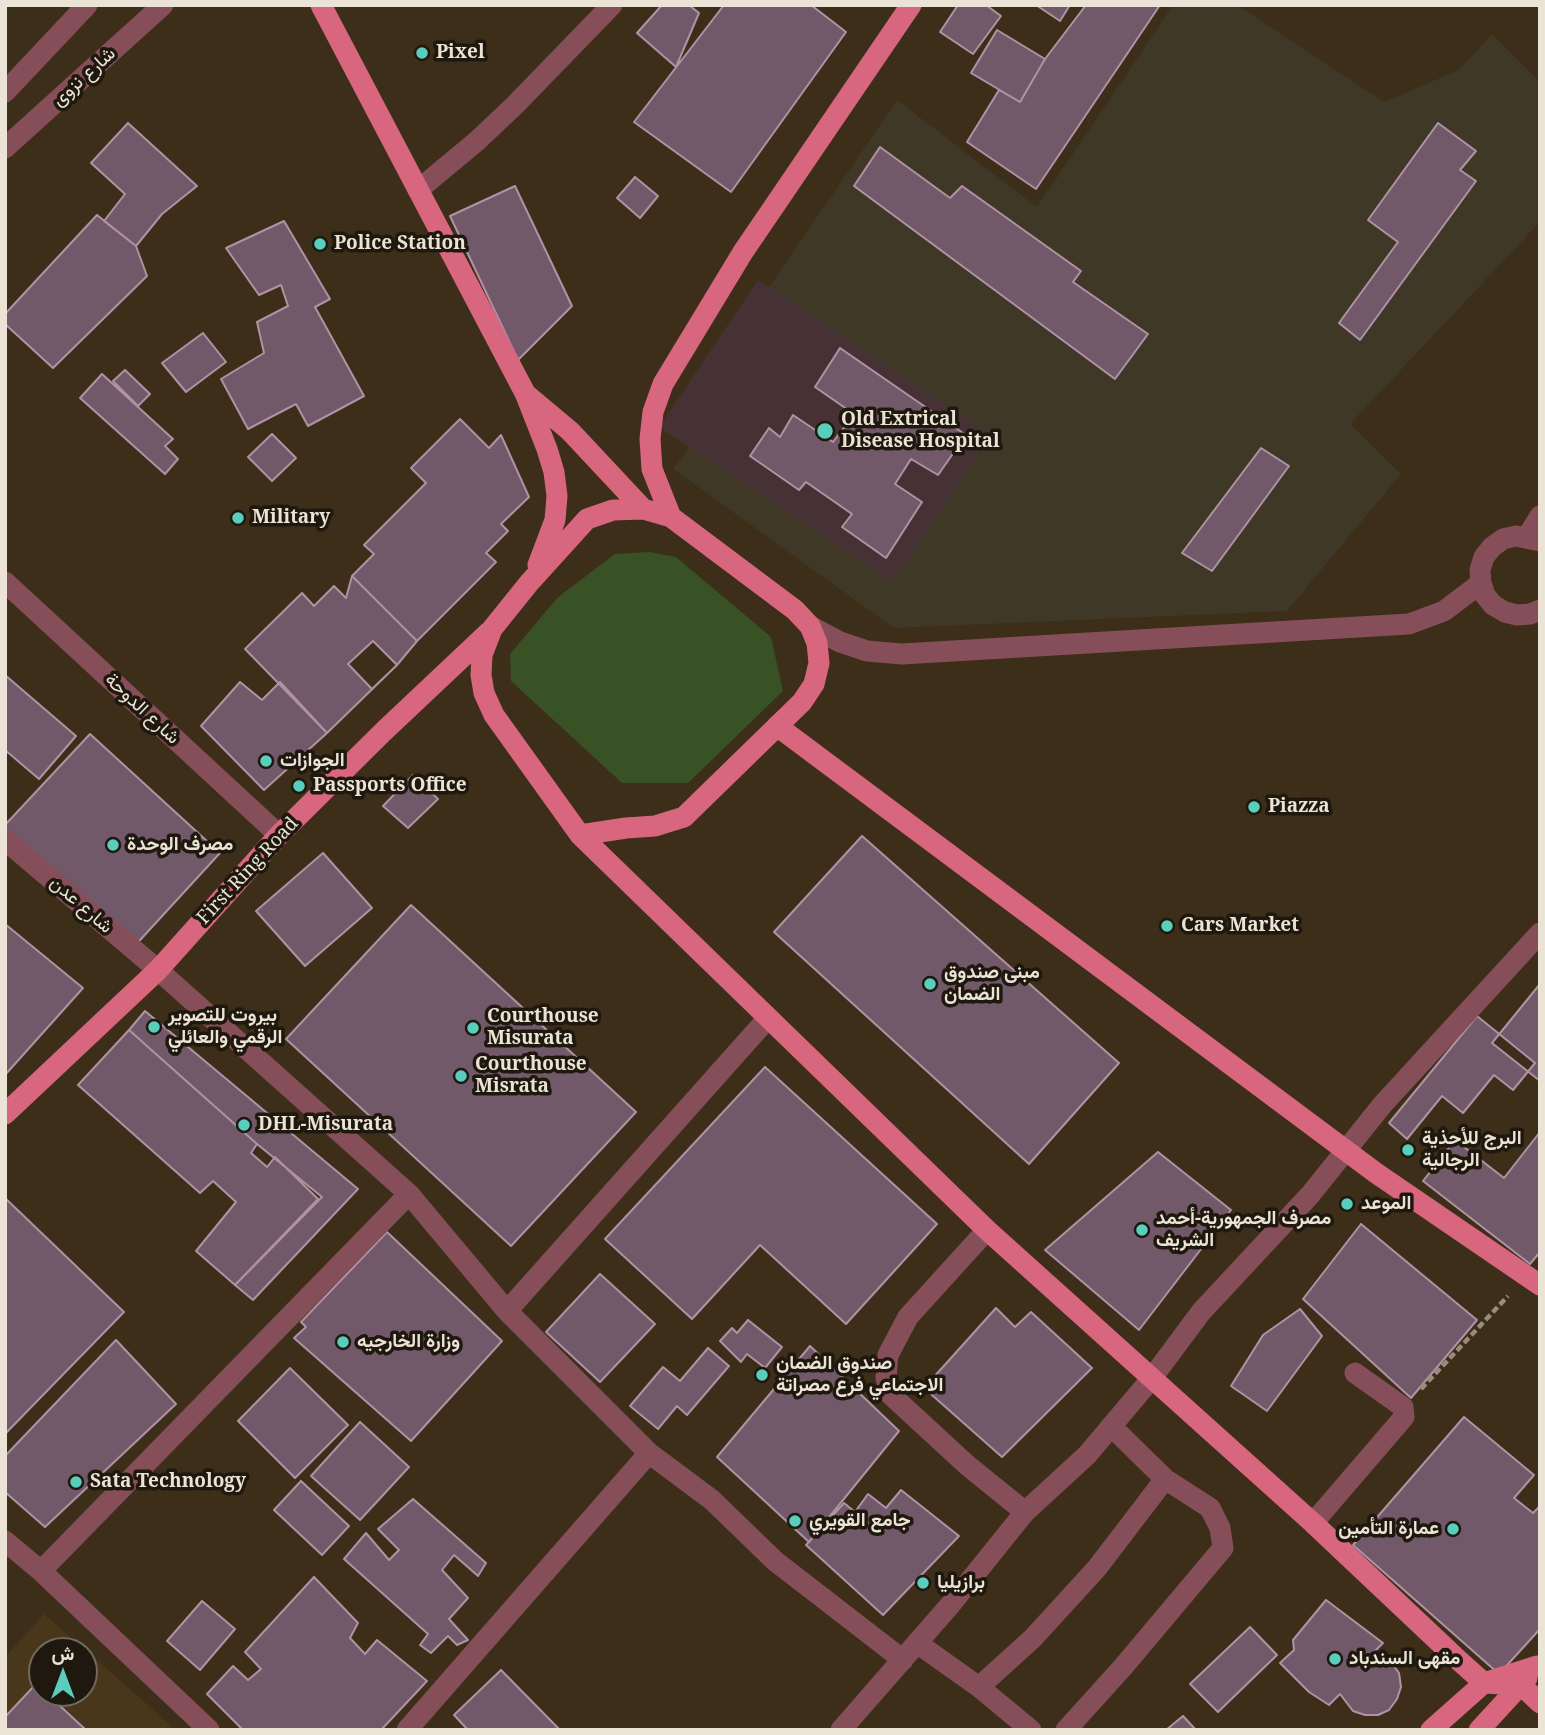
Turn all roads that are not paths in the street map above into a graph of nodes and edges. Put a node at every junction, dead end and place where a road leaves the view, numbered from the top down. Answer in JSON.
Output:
{"nodes":[{"id":1,"x":88,"y":5,"type":"edge"},
{"id":2,"x":163,"y":5,"type":"edge"},
{"id":3,"x":321,"y":5,"type":"edge"},
{"id":4,"x":911,"y":5,"type":"edge"},
{"id":5,"x":606,"y":8,"type":"edge"},
{"id":6,"x":7,"y":87,"type":"edge"},
{"id":7,"x":5,"y":148,"type":"edge"},
{"id":8,"x":418,"y":190,"type":"junction"},
{"id":9,"x":525,"y":393,"type":"junction"},
{"id":10,"x":642,"y":509,"type":"junction"},
{"id":11,"x":1540,"y":516,"type":"edge"},
{"id":12,"x":671,"y":517,"type":"junction"},
{"id":13,"x":1534,"y":539,"type":"edge"},
{"id":14,"x":5,"y":582,"type":"edge"},
{"id":15,"x":529,"y":583,"type":"junction"},
{"id":16,"x":1481,"y":583,"type":"junction"},
{"id":17,"x":1540,"y":610,"type":"edge"},
{"id":18,"x":810,"y":626,"type":"junction"},
{"id":19,"x":492,"y":629,"type":"junction"},
{"id":20,"x":777,"y":726,"type":"junction"},
{"id":21,"x":279,"y":835,"type":"junction"},
{"id":22,"x":580,"y":835,"type":"junction"},
{"id":23,"x":5,"y":840,"type":"edge"},
{"id":24,"x":1540,"y":933,"type":"edge"},
{"id":25,"x":158,"y":970,"type":"junction"},
{"id":26,"x":768,"y":1018,"type":"junction"},
{"id":27,"x":5,"y":1114,"type":"edge"},
{"id":28,"x":1346,"y":1150,"type":"junction"},
{"id":29,"x":409,"y":1194,"type":"junction"},
{"id":30,"x":986,"y":1230,"type":"junction"},
{"id":31,"x":1534,"y":1280,"type":"edge"},
{"id":32,"x":507,"y":1311,"type":"junction"},
{"id":33,"x":1355,"y":1373,"type":"dead end"},
{"id":34,"x":1153,"y":1378,"type":"junction"},
{"id":35,"x":1111,"y":1426,"type":"junction"},
{"id":36,"x":649,"y":1453,"type":"junction"},
{"id":37,"x":1164,"y":1479,"type":"junction"},
{"id":38,"x":1025,"y":1512,"type":"junction"},
{"id":39,"x":1313,"y":1523,"type":"junction"},
{"id":40,"x":5,"y":1541,"type":"edge"},
{"id":41,"x":41,"y":1571,"type":"junction"},
{"id":42,"x":917,"y":1643,"type":"junction"},
{"id":43,"x":903,"y":1660,"type":"junction"},
{"id":44,"x":1539,"y":1666,"type":"edge"},
{"id":45,"x":1484,"y":1683,"type":"junction"},
{"id":46,"x":1521,"y":1685,"type":"junction"},
{"id":47,"x":979,"y":1687,"type":"junction"},
{"id":48,"x":1540,"y":1703,"type":"edge"},
{"id":49,"x":209,"y":1730,"type":"edge"},
{"id":50,"x":407,"y":1730,"type":"edge"},
{"id":51,"x":841,"y":1730,"type":"edge"},
{"id":52,"x":1031,"y":1730,"type":"edge"},
{"id":53,"x":1066,"y":1730,"type":"edge"},
{"id":54,"x":1431,"y":1730,"type":"edge"},
{"id":55,"x":1479,"y":1730,"type":"edge"}],
"edges":[{"from":1,"to":6,"type":"street"},
{"from":2,"to":7,"type":"street","name":"شارع نزوى"},
{"from":3,"to":8,"type":"main road"},
{"from":4,"to":12,"type":"main road"},
{"from":5,"to":8,"type":"street"},
{"from":8,"to":9,"type":"main road"},
{"from":9,"to":10,"type":"main road"},
{"from":9,"to":15,"type":"main road"},
{"from":10,"to":12,"type":"main road"},
{"from":10,"to":15,"type":"main road"},
{"from":11,"to":13,"type":"street"},
{"from":12,"to":18,"type":"main road"},
{"from":13,"to":16,"type":"street"},
{"from":14,"to":21,"type":"street","name":"شارع الدوحة"},
{"from":15,"to":19,"type":"main road"},
{"from":16,"to":17,"type":"street"},
{"from":16,"to":18,"type":"street"},
{"from":18,"to":20,"type":"main road"},
{"from":19,"to":21,"type":"main road","name":"First Ring Road"},
{"from":19,"to":22,"type":"main road"},
{"from":20,"to":22,"type":"main road"},
{"from":20,"to":28,"type":"main road"},
{"from":21,"to":25,"type":"main road","name":"First Ring Road"},
{"from":22,"to":26,"type":"main road"},
{"from":23,"to":25,"type":"street","name":"شارع عدن"},
{"from":24,"to":28,"type":"street"},
{"from":25,"to":27,"type":"main road","name":"First Ring Road"},
{"from":25,"to":29,"type":"street","name":"شارع عدن"},
{"from":26,"to":30,"type":"main road"},
{"from":26,"to":32,"type":"street"},
{"from":28,"to":31,"type":"main road"},
{"from":28,"to":34,"type":"street"},
{"from":29,"to":32,"type":"street","name":"شارع عدن"},
{"from":29,"to":41,"type":"street"},
{"from":30,"to":34,"type":"main road"},
{"from":30,"to":38,"type":"street"},
{"from":32,"to":36,"type":"street","name":"شارع عدن"},
{"from":33,"to":39,"type":"street"},
{"from":34,"to":35,"type":"street"},
{"from":34,"to":39,"type":"main road"},
{"from":35,"to":37,"type":"street"},
{"from":35,"to":38,"type":"street"},
{"from":36,"to":43,"type":"street","name":"شارع عدن"},
{"from":36,"to":50,"type":"street"},
{"from":37,"to":47,"type":"street"},
{"from":37,"to":53,"type":"street"},
{"from":38,"to":42,"type":"street"},
{"from":39,"to":45,"type":"main road"},
{"from":40,"to":41,"type":"street"},
{"from":41,"to":49,"type":"street"},
{"from":42,"to":43,"type":"street"},
{"from":42,"to":47,"type":"street"},
{"from":43,"to":51,"type":"street"},
{"from":44,"to":45,"type":"main road"},
{"from":44,"to":46,"type":"main road"},
{"from":45,"to":46,"type":"main road"},
{"from":45,"to":54,"type":"main road"},
{"from":46,"to":48,"type":"main road"},
{"from":46,"to":55,"type":"main road"},
{"from":47,"to":52,"type":"street"}]}
